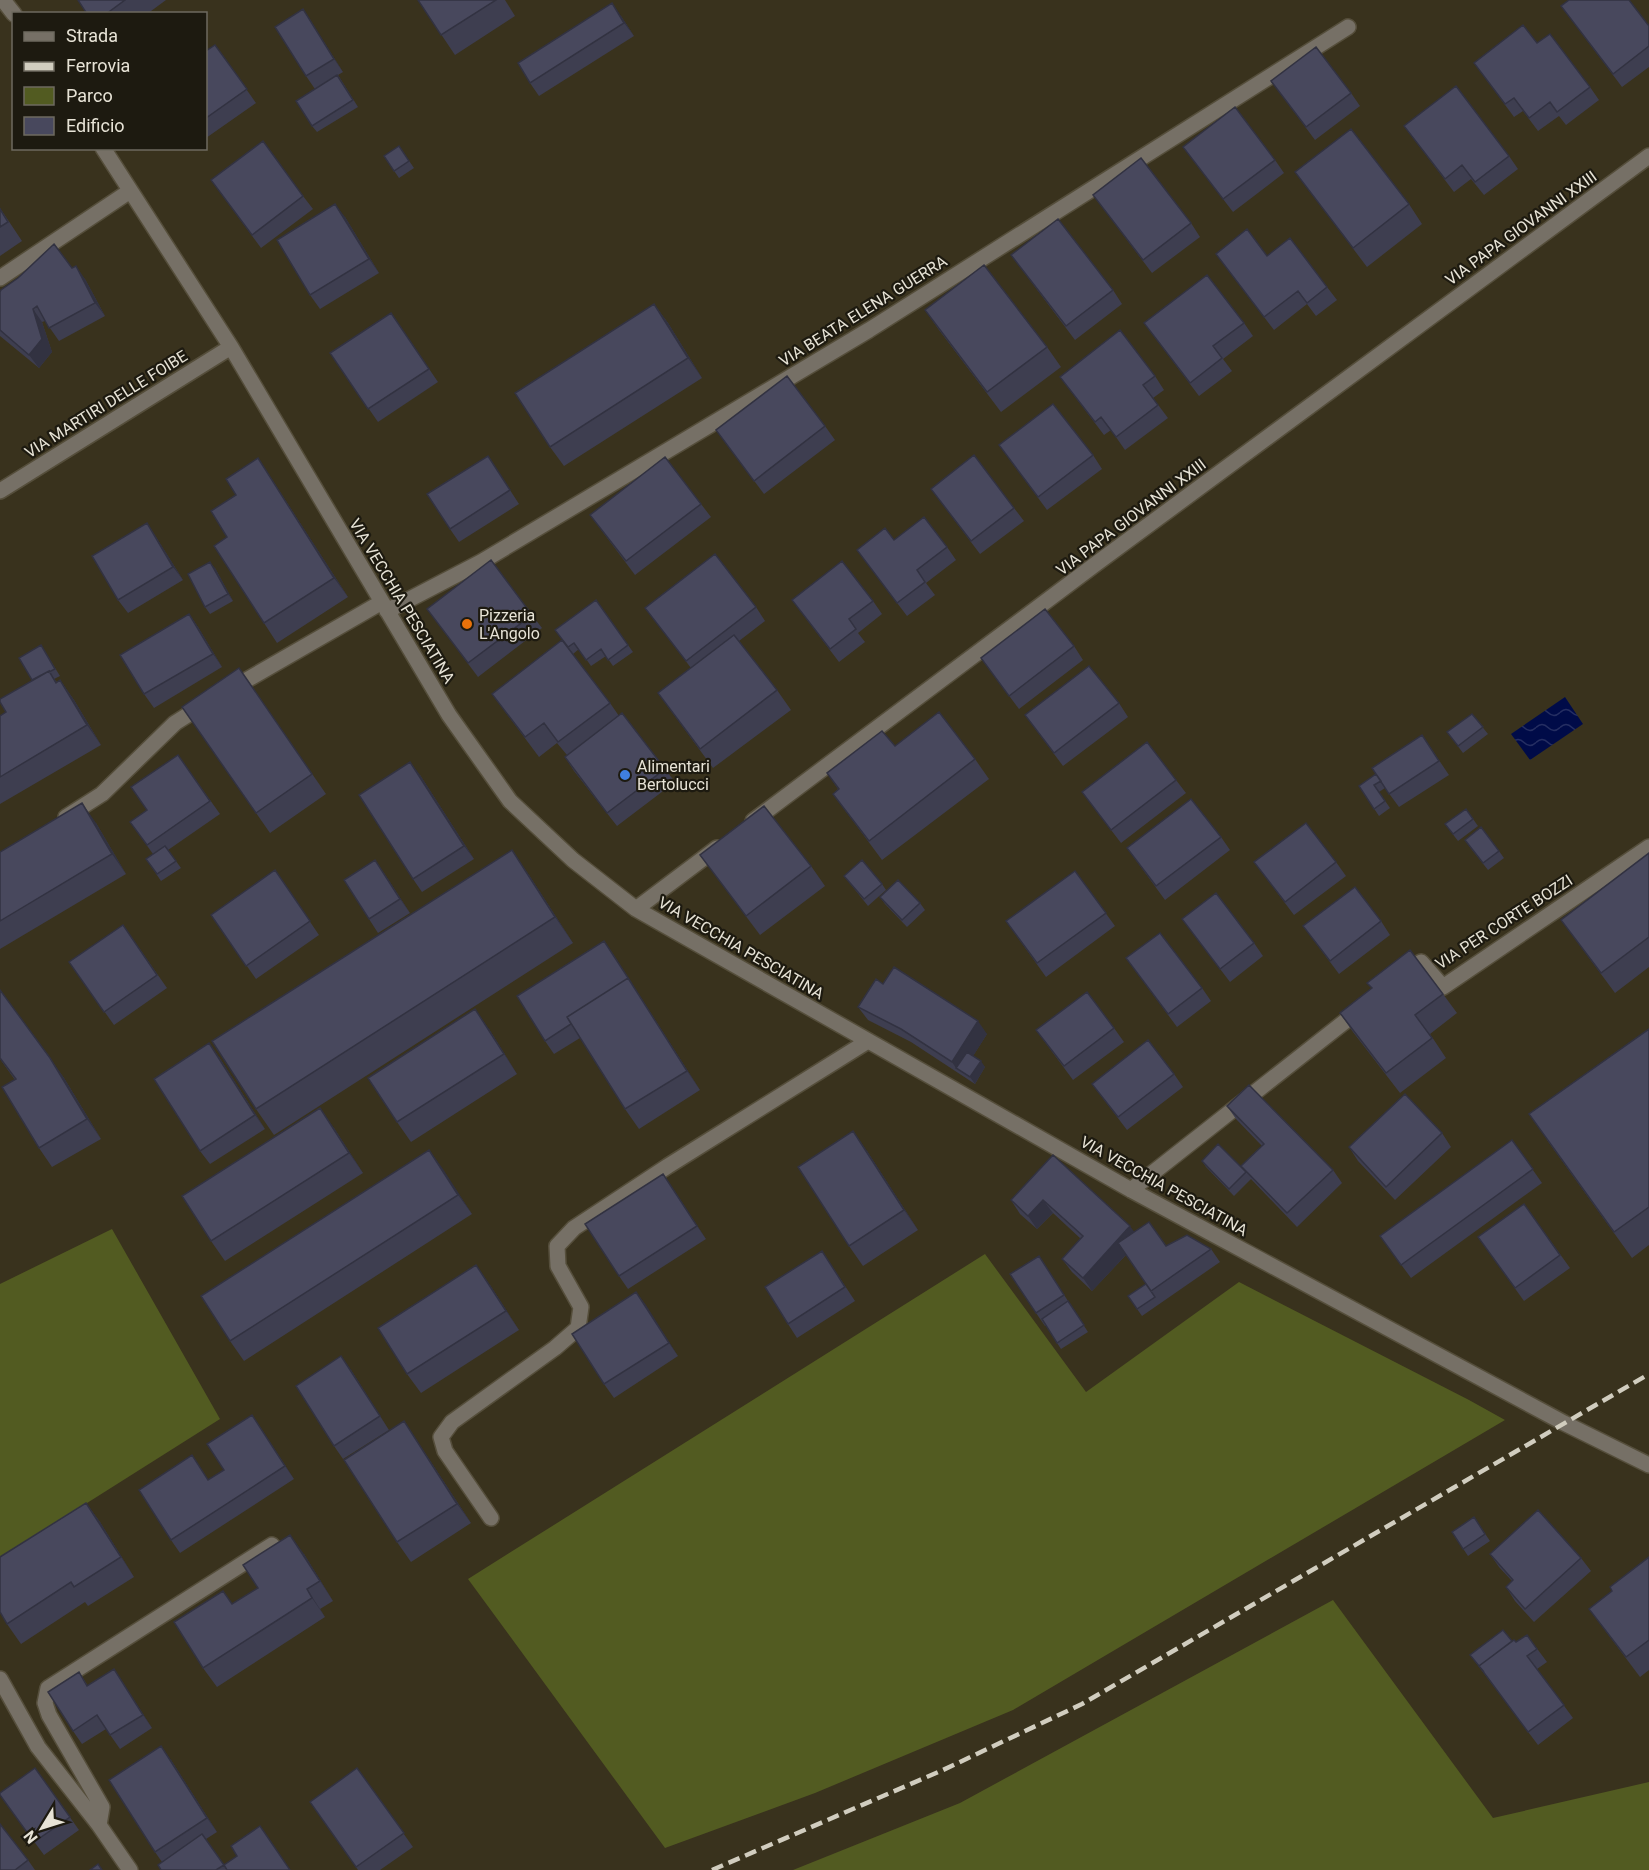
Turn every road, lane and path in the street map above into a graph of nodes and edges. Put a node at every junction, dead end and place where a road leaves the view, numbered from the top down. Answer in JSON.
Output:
{"nodes":[{"id":1,"x":3,"y":0,"type":"edge"},
{"id":2,"x":12,"y":12,"type":"edge"},
{"id":3,"x":1348,"y":27,"type":"dead end"},
{"id":4,"x":104,"y":150,"type":"edge"},
{"id":5,"x":1649,"y":156,"type":"edge"},
{"id":6,"x":130,"y":191,"type":"junction"},
{"id":7,"x":0,"y":278,"type":"edge"},
{"id":8,"x":231,"y":347,"type":"junction"},
{"id":9,"x":0,"y":491,"type":"edge"},
{"id":10,"x":385,"y":607,"type":"junction"},
{"id":11,"x":56,"y":823,"type":"edge"},
{"id":12,"x":1649,"y":847,"type":"edge"},
{"id":13,"x":636,"y":909,"type":"junction"},
{"id":14,"x":1395,"y":982,"type":"edge"},
{"id":15,"x":1377,"y":996,"type":"edge"},
{"id":16,"x":868,"y":1041,"type":"junction"},
{"id":17,"x":1131,"y":1190,"type":"junction"},
{"id":18,"x":1649,"y":1465,"type":"edge"},
{"id":19,"x":491,"y":1518,"type":"dead end"},
{"id":20,"x":272,"y":1545,"type":"edge"},
{"id":21,"x":0,"y":1679,"type":"edge"},
{"id":22,"x":99,"y":1825,"type":"junction"},
{"id":23,"x":130,"y":1870,"type":"edge"}],
"edges":[{"from":1,"to":2,"type":"street"},
{"from":3,"to":10,"type":"street","name":"VIA BEATA ELENA GUERRA"},
{"from":4,"to":6,"type":"street","name":"VIA VECCHIA PESCIATINA"},
{"from":5,"to":13,"type":"street","name":"VIA PAPA GIOVANNI XXIII"},
{"from":6,"to":7,"type":"street"},
{"from":6,"to":8,"type":"street","name":"VIA VECCHIA PESCIATINA"},
{"from":8,"to":9,"type":"street","name":"VIA MARTIRI DELLE FOIBE"},
{"from":8,"to":10,"type":"street","name":"VIA VECCHIA PESCIATINA"},
{"from":10,"to":11,"type":"street","name":"VIA BEATA ELENA GUERRA"},
{"from":10,"to":13,"type":"street","name":"VIA VECCHIA PESCIATINA"},
{"from":12,"to":14,"type":"street","name":"VIA PER CORTE BOZZI"},
{"from":13,"to":16,"type":"street","name":"VIA VECCHIA PESCIATINA"},
{"from":15,"to":17,"type":"street"},
{"from":16,"to":17,"type":"street","name":"VIA VECCHIA PESCIATINA"},
{"from":16,"to":19,"type":"street"},
{"from":17,"to":18,"type":"street","name":"VIA VECCHIA PESCIATINA"},
{"from":20,"to":22,"type":"street"},
{"from":21,"to":22,"type":"street"},
{"from":22,"to":23,"type":"street"}]}
